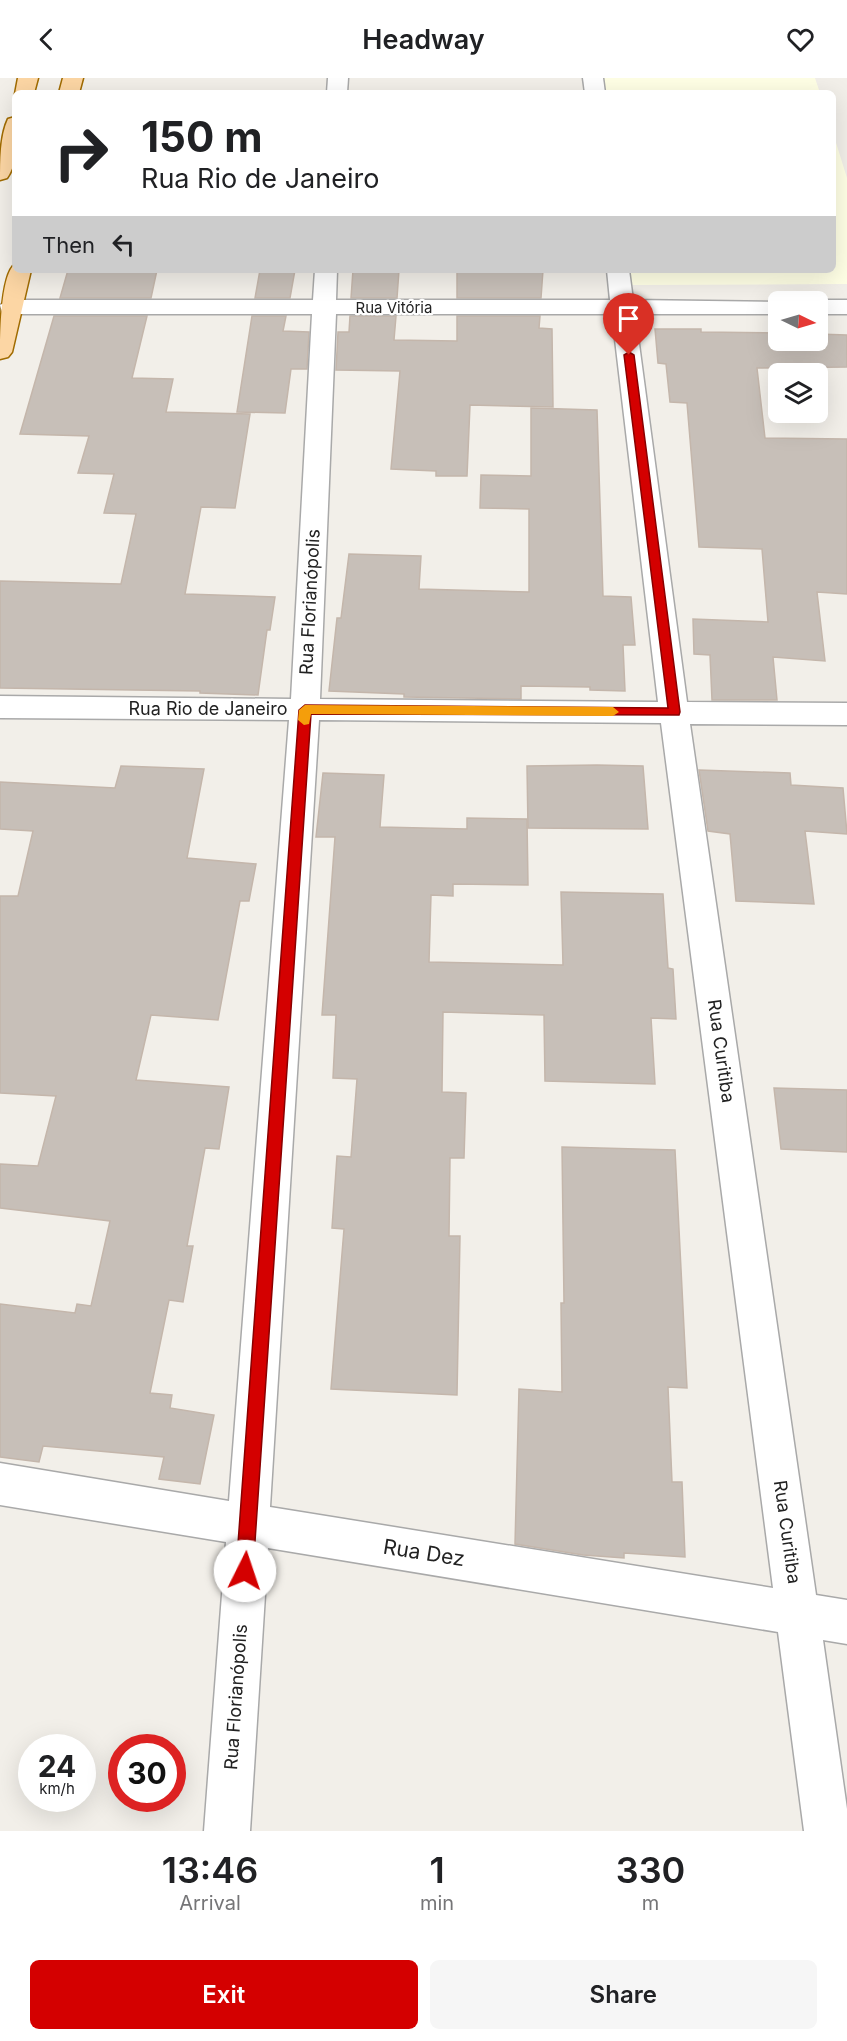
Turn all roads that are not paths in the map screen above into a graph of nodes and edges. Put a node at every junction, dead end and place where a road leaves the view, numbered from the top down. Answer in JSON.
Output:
{"nodes":[{"id":1,"x":12,"y":133,"type":"edge"},
{"id":2,"x":0,"y":174,"type":"edge"},
{"id":3,"x":20,"y":273,"type":"edge"},
{"id":4,"x":326,"y":273,"type":"edge"},
{"id":5,"x":618,"y":273,"type":"edge"},
{"id":6,"x":10,"y":307,"type":"junction"},
{"id":7,"x":768,"y":307,"type":"edge"},
{"id":8,"x":828,"y":307,"type":"edge"},
{"id":9,"x":847,"y":307,"type":"edge"},
{"id":10,"x":323,"y":308,"type":"junction"},
{"id":11,"x":623,"y":308,"type":"junction"},
{"id":12,"x":1,"y":344,"type":"edge"},
{"id":13,"x":0,"y":707,"type":"edge"},
{"id":14,"x":305,"y":710,"type":"junction"},
{"id":15,"x":674,"y":712,"type":"junction"},
{"id":16,"x":847,"y":714,"type":"edge"},
{"id":17,"x":0,"y":1484,"type":"edge"},
{"id":18,"x":248,"y":1524,"type":"junction"},
{"id":19,"x":798,"y":1614,"type":"junction"},
{"id":20,"x":847,"y":1622,"type":"edge"},
{"id":21,"x":227,"y":1831,"type":"edge"},
{"id":22,"x":827,"y":1831,"type":"edge"}],
"edges":[{"from":1,"to":2,"type":"main road"},
{"from":3,"to":6,"type":"main road"},
{"from":4,"to":10,"type":"street","name":"Rua Florianópolis"},
{"from":5,"to":11,"type":"street","name":"Rua Curitiba"},
{"from":6,"to":10,"type":"street","name":"Rua Vitória"},
{"from":6,"to":12,"type":"main road"},
{"from":7,"to":11,"type":"street","name":"Rua Vitória"},
{"from":8,"to":9,"type":"street"},
{"from":10,"to":11,"type":"street","name":"Rua Vitória"},
{"from":10,"to":14,"type":"street","name":"Rua Florianópolis"},
{"from":11,"to":15,"type":"street","name":"Rua Curitiba"},
{"from":13,"to":14,"type":"street","name":"Rua Rio de Janeiro"},
{"from":14,"to":15,"type":"street","name":"Rua Rio de Janeiro"},
{"from":14,"to":18,"type":"street","name":"Rua Florianópolis"},
{"from":15,"to":16,"type":"street","name":"Rua Rio de Janeiro"},
{"from":15,"to":19,"type":"street","name":"Rua Curitiba"},
{"from":17,"to":18,"type":"street","name":"Rua Dez"},
{"from":18,"to":19,"type":"street","name":"Rua Dez"},
{"from":18,"to":21,"type":"street","name":"Rua Florianópolis"},
{"from":19,"to":20,"type":"street","name":"Rua Dez"},
{"from":19,"to":22,"type":"street","name":"Rua Curitiba"}]}
